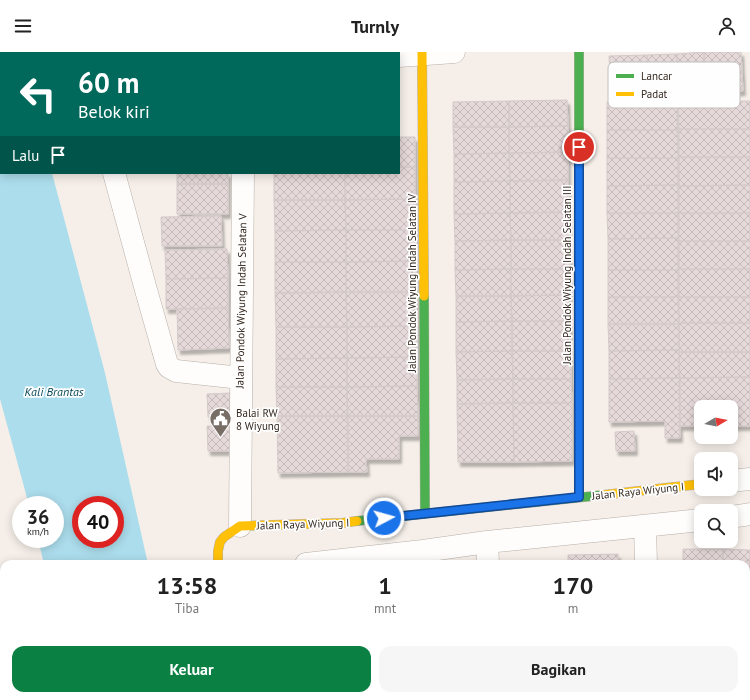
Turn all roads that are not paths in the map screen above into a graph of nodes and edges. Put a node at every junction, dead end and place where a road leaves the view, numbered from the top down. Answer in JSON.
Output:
{"nodes":[{"id":1,"x":454,"y":52,"type":"edge"},
{"id":2,"x":579,"y":52,"type":"edge"},
{"id":3,"x":422,"y":53,"type":"edge"},
{"id":4,"x":400,"y":56,"type":"edge"},
{"id":5,"x":114,"y":174,"type":"edge"},
{"id":6,"x":243,"y":174,"type":"edge"},
{"id":7,"x":241,"y":378,"type":"junction"},
{"id":8,"x":750,"y":479,"type":"edge"},
{"id":9,"x":738,"y":480,"type":"edge"},
{"id":10,"x":694,"y":485,"type":"edge"},
{"id":11,"x":579,"y":497,"type":"junction"},
{"id":12,"x":425,"y":514,"type":"junction"},
{"id":13,"x":750,"y":514,"type":"edge"},
{"id":14,"x":738,"y":516,"type":"edge"},
{"id":15,"x":694,"y":521,"type":"edge"},
{"id":16,"x":240,"y":526,"type":"junction"},
{"id":17,"x":645,"y":527,"type":"junction"},
{"id":18,"x":487,"y":542,"type":"junction"},
{"id":19,"x":218,"y":560,"type":"edge"},
{"id":20,"x":357,"y":560,"type":"edge"},
{"id":21,"x":488,"y":560,"type":"edge"},
{"id":22,"x":646,"y":560,"type":"edge"}],
"edges":[{"from":1,"to":3,"type":"street"},
{"from":2,"to":11,"type":"street","name":"Jalan Pondok Wiyung Indah Selatan III"},
{"from":3,"to":4,"type":"street"},
{"from":3,"to":12,"type":"street","name":"Jalan Pondok Wiyung Indah Selatan IV"},
{"from":5,"to":7,"type":"street"},
{"from":6,"to":7,"type":"street","name":"Jalan Pondok Wiyung Indah Selatan V"},
{"from":7,"to":16,"type":"street","name":"Jalan Pondok Wiyung Indah Selatan V"},
{"from":8,"to":9,"type":"street"},
{"from":10,"to":11,"type":"street","name":"Jalan Raya Wiyung I"},
{"from":11,"to":12,"type":"street","name":"Jalan Raya Wiyung I"},
{"from":12,"to":16,"type":"street","name":"Jalan Raya Wiyung I"},
{"from":13,"to":14,"type":"street"},
{"from":15,"to":17,"type":"street"},
{"from":16,"to":19,"type":"street"},
{"from":17,"to":18,"type":"street"},
{"from":17,"to":22,"type":"street"},
{"from":18,"to":20,"type":"street"},
{"from":18,"to":21,"type":"street"}]}
